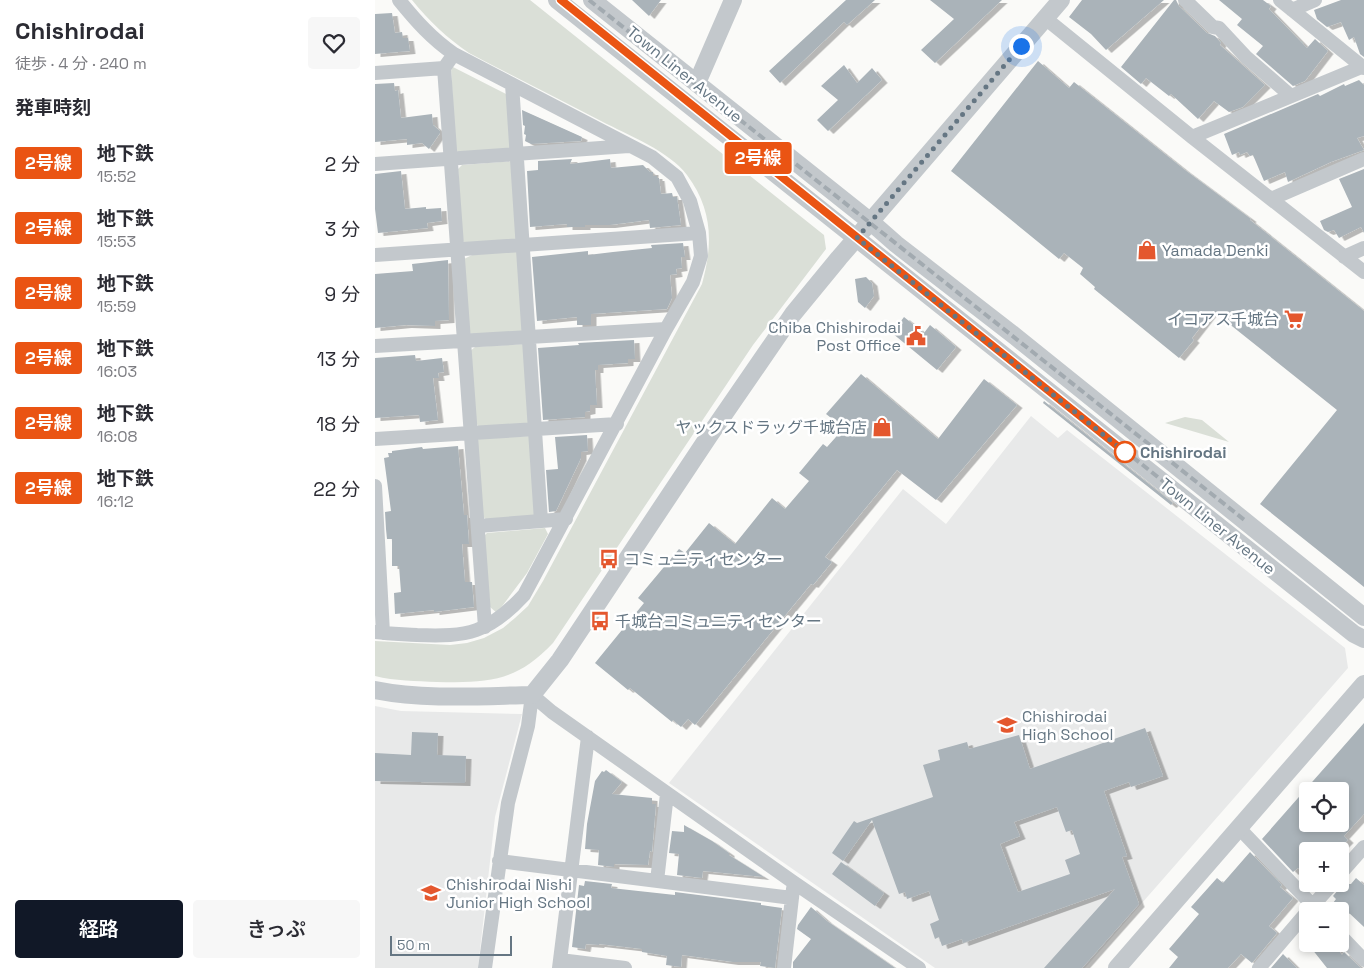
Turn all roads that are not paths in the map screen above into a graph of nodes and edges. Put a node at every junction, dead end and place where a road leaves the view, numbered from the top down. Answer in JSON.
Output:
{"nodes":[{"id":1,"x":399,"y":0,"type":"edge"},
{"id":2,"x":557,"y":0,"type":"edge"},
{"id":3,"x":592,"y":0,"type":"edge"},
{"id":4,"x":733,"y":0,"type":"edge"},
{"id":5,"x":1061,"y":0,"type":"edge"},
{"id":6,"x":1185,"y":0,"type":"edge"},
{"id":7,"x":1280,"y":0,"type":"edge"},
{"id":8,"x":1315,"y":0,"type":"edge"},
{"id":9,"x":1292,"y":10,"type":"junction"},
{"id":10,"x":1045,"y":18,"type":"junction"},
{"id":11,"x":454,"y":54,"type":"junction"},
{"id":12,"x":1364,"y":67,"type":"edge"},
{"id":13,"x":444,"y":68,"type":"junction"},
{"id":14,"x":375,"y":73,"type":"edge"},
{"id":15,"x":512,"y":84,"type":"junction"},
{"id":16,"x":697,"y":84,"type":"junction"},
{"id":17,"x":1291,"y":96,"type":"junction"},
{"id":18,"x":1192,"y":137,"type":"junction"},
{"id":19,"x":630,"y":146,"type":"junction"},
{"id":20,"x":517,"y":154,"type":"junction"},
{"id":21,"x":450,"y":159,"type":"junction"},
{"id":22,"x":1364,"y":159,"type":"edge"},
{"id":23,"x":375,"y":164,"type":"edge"},
{"id":24,"x":1271,"y":199,"type":"junction"},
{"id":25,"x":871,"y":222,"type":"junction"},
{"id":26,"x":699,"y":233,"type":"junction"},
{"id":27,"x":857,"y":238,"type":"junction"},
{"id":28,"x":523,"y":245,"type":"junction"},
{"id":29,"x":1364,"y":248,"type":"edge"},
{"id":30,"x":457,"y":250,"type":"junction"},
{"id":31,"x":375,"y":256,"type":"edge"},
{"id":32,"x":1344,"y":257,"type":"junction"},
{"id":33,"x":1364,"y":272,"type":"edge"},
{"id":34,"x":666,"y":329,"type":"junction"},
{"id":35,"x":529,"y":337,"type":"junction"},
{"id":36,"x":464,"y":341,"type":"junction"},
{"id":37,"x":375,"y":346,"type":"edge"},
{"id":38,"x":617,"y":424,"type":"junction"},
{"id":39,"x":535,"y":429,"type":"junction"},
{"id":40,"x":471,"y":434,"type":"junction"},
{"id":41,"x":375,"y":439,"type":"edge"},
{"id":42,"x":375,"y":486,"type":"edge"},
{"id":43,"x":566,"y":520,"type":"junction"},
{"id":44,"x":541,"y":521,"type":"junction"},
{"id":45,"x":478,"y":526,"type":"junction"},
{"id":46,"x":1364,"y":617,"type":"edge"},
{"id":47,"x":485,"y":627,"type":"junction"},
{"id":48,"x":379,"y":632,"type":"edge"},
{"id":49,"x":1364,"y":639,"type":"edge"},
{"id":50,"x":1364,"y":684,"type":"edge"},
{"id":51,"x":375,"y":690,"type":"edge"},
{"id":52,"x":532,"y":695,"type":"junction"},
{"id":53,"x":588,"y":737,"type":"junction"},
{"id":54,"x":667,"y":794,"type":"junction"},
{"id":55,"x":1239,"y":828,"type":"junction"},
{"id":56,"x":1364,"y":846,"type":"edge"},
{"id":57,"x":499,"y":861,"type":"junction"},
{"id":58,"x":1349,"y":864,"type":"edge"},
{"id":59,"x":571,"y":870,"type":"junction"},
{"id":60,"x":657,"y":881,"type":"junction"},
{"id":61,"x":793,"y":882,"type":"junction"},
{"id":62,"x":1326,"y":892,"type":"edge"},
{"id":63,"x":792,"y":898,"type":"junction"},
{"id":64,"x":1305,"y":902,"type":"edge"},
{"id":65,"x":1318,"y":902,"type":"edge"},
{"id":66,"x":1299,"y":924,"type":"edge"},
{"id":67,"x":1349,"y":944,"type":"edge"},
{"id":68,"x":1364,"y":960,"type":"edge"},
{"id":69,"x":560,"y":964,"type":"edge"},
{"id":70,"x":485,"y":968,"type":"edge"},
{"id":71,"x":625,"y":968,"type":"edge"},
{"id":72,"x":784,"y":968,"type":"edge"},
{"id":73,"x":919,"y":968,"type":"edge"},
{"id":74,"x":1117,"y":968,"type":"edge"},
{"id":75,"x":1259,"y":968,"type":"edge"}],
"edges":[{"from":1,"to":11,"type":"street"},
{"from":2,"to":27,"type":"street","name":"Town Liner Avenue"},
{"from":3,"to":16,"type":"street","name":"Town Liner Avenue"},
{"from":4,"to":16,"type":"street"},
{"from":5,"to":10,"type":"street"},
{"from":6,"to":17,"type":"street"},
{"from":7,"to":9,"type":"street"},
{"from":8,"to":9,"type":"street"},
{"from":9,"to":12,"type":"street"},
{"from":10,"to":18,"type":"street"},
{"from":10,"to":25,"type":"street"},
{"from":11,"to":13,"type":"street"},
{"from":11,"to":15,"type":"street"},
{"from":12,"to":17,"type":"street"},
{"from":13,"to":14,"type":"street"},
{"from":13,"to":21,"type":"street"},
{"from":15,"to":19,"type":"street"},
{"from":15,"to":20,"type":"street"},
{"from":16,"to":25,"type":"street","name":"Town Liner Avenue"},
{"from":17,"to":18,"type":"street"},
{"from":18,"to":24,"type":"street"},
{"from":19,"to":20,"type":"street"},
{"from":19,"to":26,"type":"street"},
{"from":20,"to":21,"type":"street"},
{"from":20,"to":28,"type":"street"},
{"from":21,"to":23,"type":"street"},
{"from":21,"to":30,"type":"street"},
{"from":22,"to":24,"type":"street"},
{"from":24,"to":32,"type":"street"},
{"from":25,"to":27,"type":"street"},
{"from":25,"to":46,"type":"street","name":"Town Liner Avenue"},
{"from":26,"to":28,"type":"street"},
{"from":26,"to":34,"type":"street"},
{"from":27,"to":49,"type":"street","name":"Town Liner Avenue"},
{"from":27,"to":52,"type":"street"},
{"from":28,"to":30,"type":"street"},
{"from":28,"to":35,"type":"street"},
{"from":29,"to":32,"type":"street"},
{"from":30,"to":31,"type":"street"},
{"from":30,"to":36,"type":"street"},
{"from":32,"to":33,"type":"street"},
{"from":34,"to":35,"type":"street"},
{"from":34,"to":38,"type":"street"},
{"from":35,"to":36,"type":"street"},
{"from":35,"to":39,"type":"street"},
{"from":36,"to":37,"type":"street"},
{"from":36,"to":40,"type":"street"},
{"from":38,"to":39,"type":"street"},
{"from":38,"to":43,"type":"street"},
{"from":39,"to":40,"type":"street"},
{"from":39,"to":44,"type":"street"},
{"from":40,"to":41,"type":"street"},
{"from":40,"to":45,"type":"street"},
{"from":42,"to":48,"type":"street"},
{"from":43,"to":44,"type":"street"},
{"from":43,"to":47,"type":"street"},
{"from":44,"to":45,"type":"street"},
{"from":45,"to":47,"type":"street"},
{"from":47,"to":48,"type":"street"},
{"from":50,"to":55,"type":"street"},
{"from":51,"to":52,"type":"street"},
{"from":52,"to":53,"type":"street"},
{"from":52,"to":57,"type":"street"},
{"from":53,"to":54,"type":"street"},
{"from":53,"to":59,"type":"street"},
{"from":54,"to":60,"type":"street"},
{"from":54,"to":61,"type":"street"},
{"from":55,"to":64,"type":"street"},
{"from":55,"to":74,"type":"street"},
{"from":56,"to":58,"type":"street"},
{"from":57,"to":59,"type":"street"},
{"from":57,"to":70,"type":"street"},
{"from":59,"to":60,"type":"street"},
{"from":59,"to":69,"type":"street"},
{"from":60,"to":63,"type":"street"},
{"from":61,"to":63,"type":"street"},
{"from":61,"to":73,"type":"street"},
{"from":62,"to":65,"type":"street"},
{"from":63,"to":72,"type":"street"},
{"from":66,"to":75,"type":"street"},
{"from":67,"to":68,"type":"street"},
{"from":69,"to":71,"type":"street"}]}
